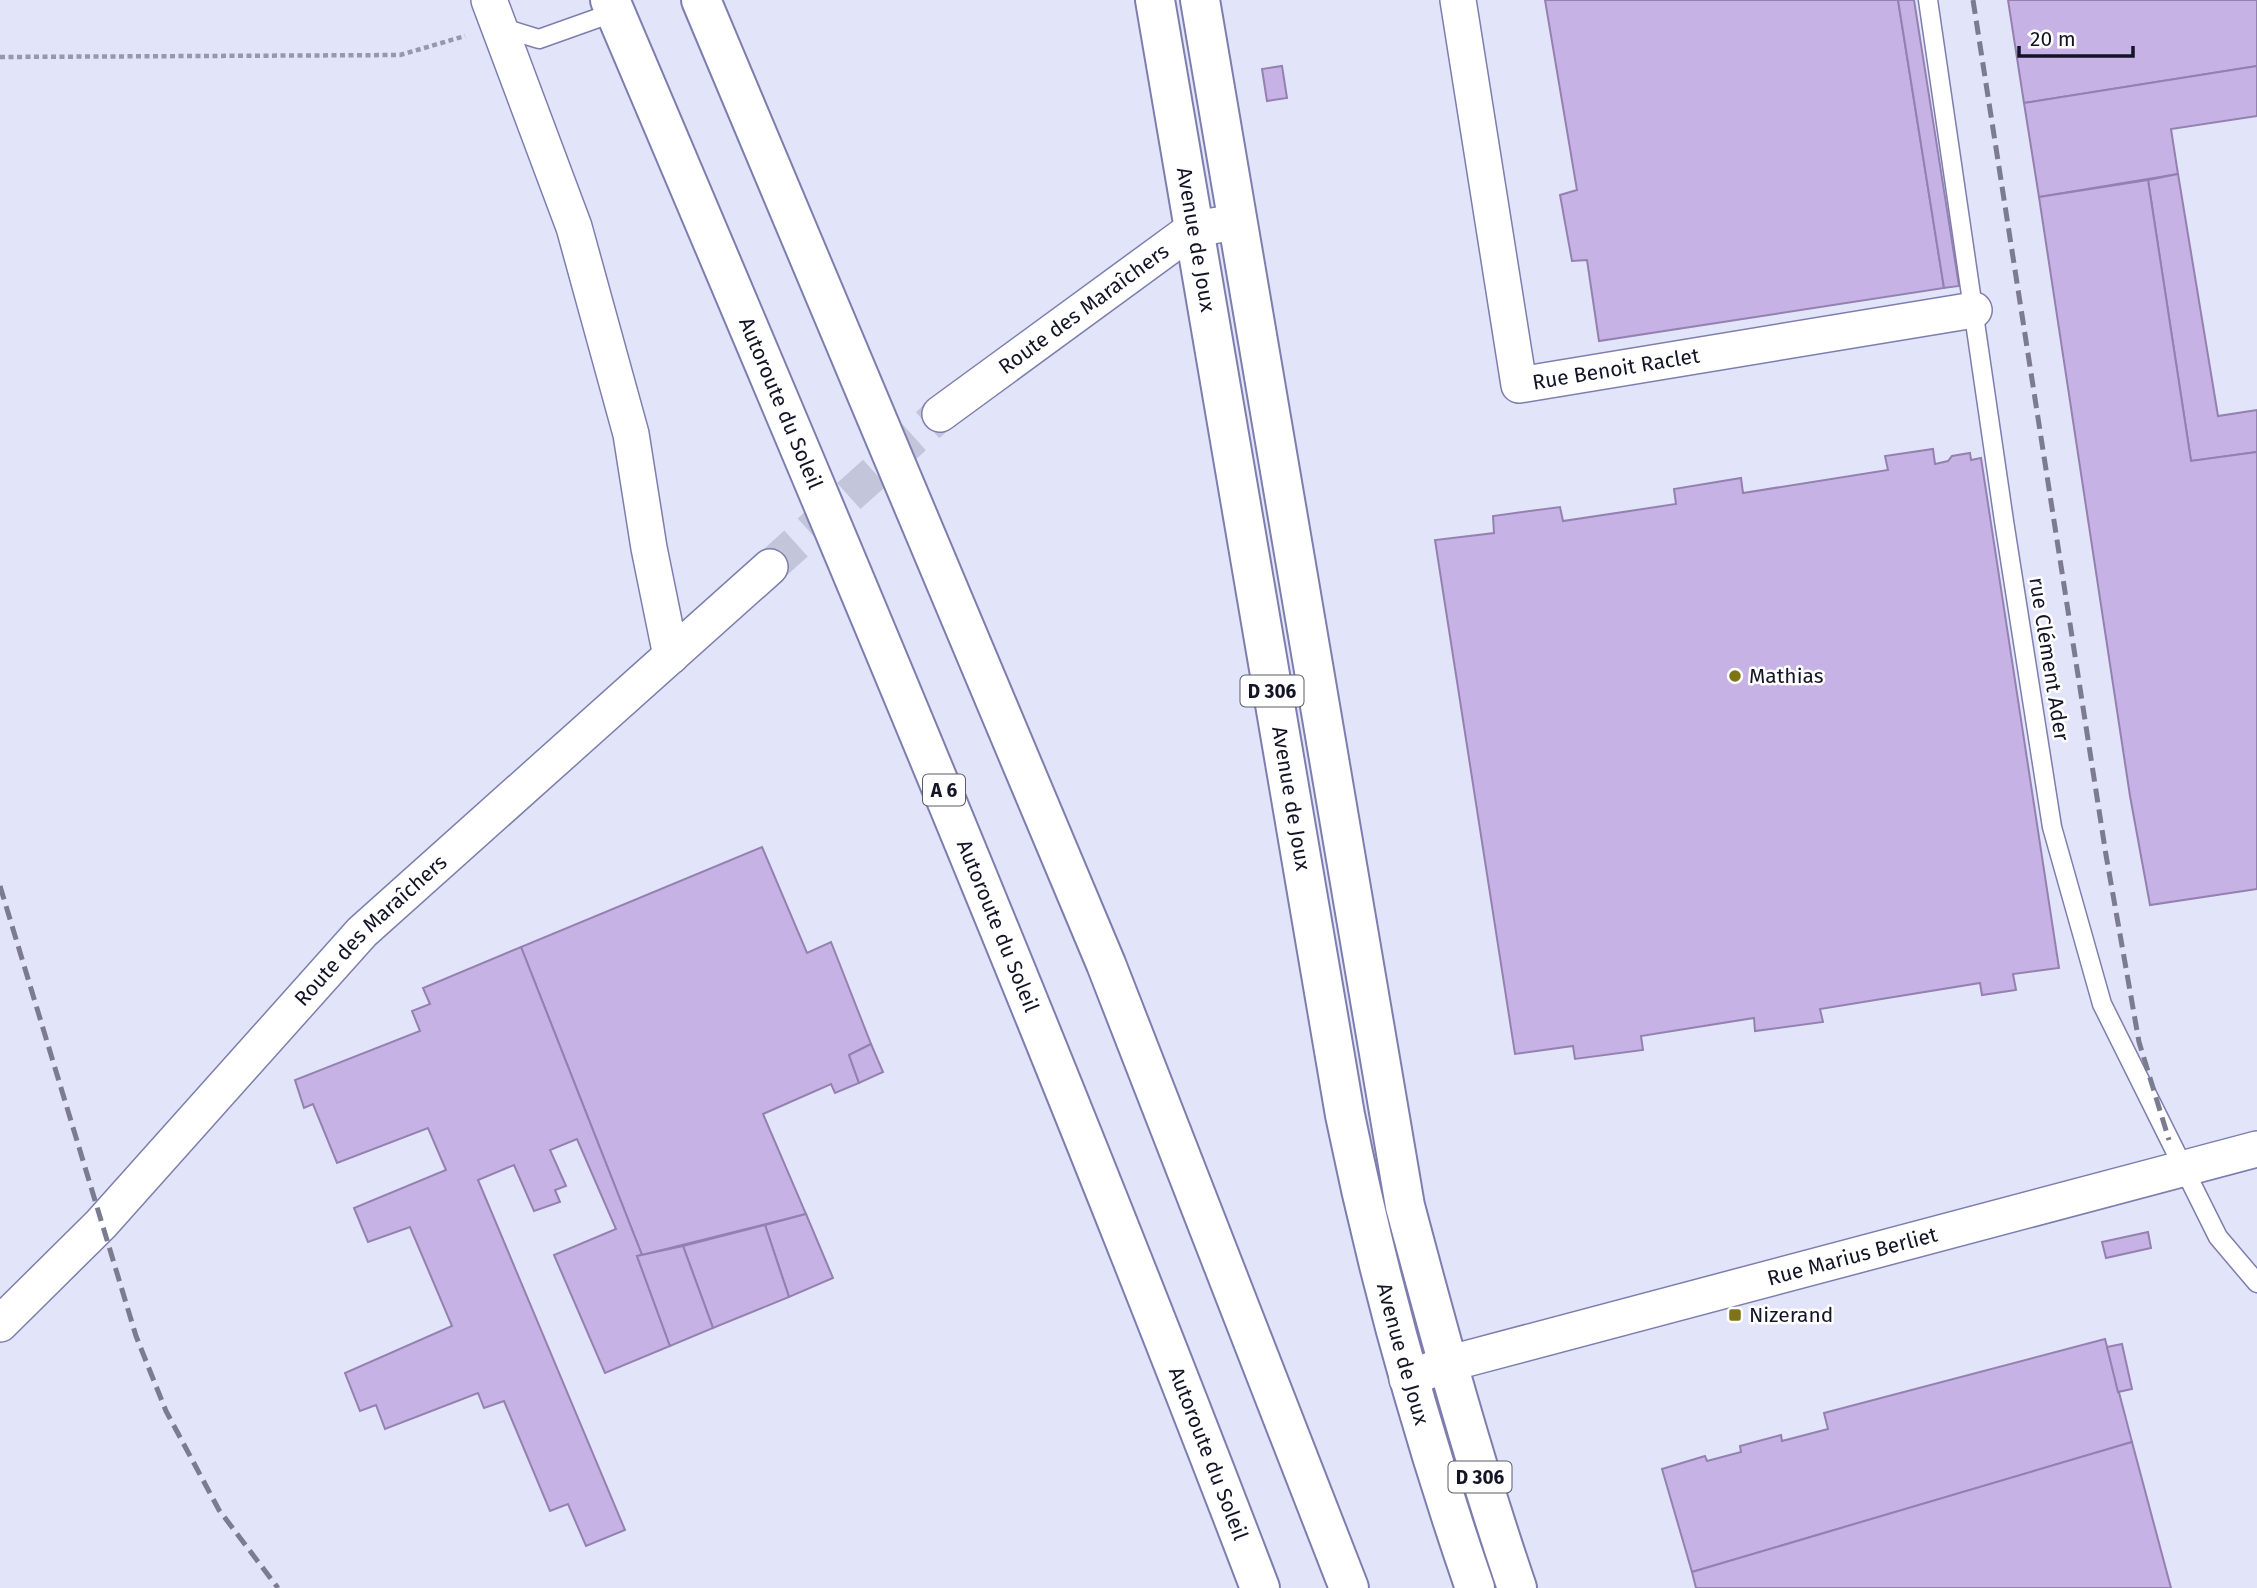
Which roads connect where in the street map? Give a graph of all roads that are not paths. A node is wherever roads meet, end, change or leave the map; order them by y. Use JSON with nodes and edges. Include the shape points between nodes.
{"nodes":[{"id":1,"x":701,"y":0,"type":"edge"},
{"id":2,"x":1155,"y":0,"type":"edge"},
{"id":3,"x":1200,"y":0,"type":"edge"},
{"id":4,"x":1458,"y":0,"type":"edge"},
{"id":5,"x":1928,"y":0,"type":"edge"},
{"id":6,"x":613,"y":6,"type":"edge"},
{"id":7,"x":494,"y":13,"type":"edge"},
{"id":8,"x":1237,"y":222,"type":"junction"},
{"id":9,"x":1193,"y":229,"type":"junction"},
{"id":10,"x":1973,"y":310,"type":"junction"},
{"id":11,"x":940,"y":414,"type":"tunnel mouth"},
{"id":12,"x":771,"y":567,"type":"tunnel mouth"},
{"id":13,"x":671,"y":656,"type":"junction"},
{"id":14,"x":1322,"y":723,"type":"junction"},
{"id":15,"x":1279,"y":729,"type":"junction"},
{"id":16,"x":2257,"y":1149,"type":"edge"},
{"id":17,"x":2184,"y":1168,"type":"junction"},
{"id":18,"x":2257,"y":1283,"type":"edge"},
{"id":19,"x":0,"y":1324,"type":"edge"},
{"id":20,"x":1447,"y":1364,"type":"junction"},
{"id":21,"x":1407,"y":1379,"type":"junction"},
{"id":22,"x":1260,"y":1588,"type":"edge"},
{"id":23,"x":1349,"y":1588,"type":"edge"},
{"id":24,"x":1475,"y":1588,"type":"edge"},
{"id":25,"x":1517,"y":1588,"type":"edge"}],
"edges":[{"from":1,"to":23,"type":"main road","via":[[1106,964]]},
{"from":2,"to":9,"type":"main road","name":"Avenue de Joux","number":"D 306"},
{"from":3,"to":8,"type":"main road","name":"Avenue de Joux","number":"D 306"},
{"from":4,"to":10,"type":"street","name":"Rue Benoit Raclet","via":[[1520,385]]},
{"from":5,"to":10,"type":"lane","name":"rue Clément Ader"},
{"from":6,"to":7,"type":"lane","via":[[539,39]]},
{"from":6,"to":22,"type":"main road","name":"Autoroute du Soleil","number":"A 6","via":[[931,757],[1142,1280]]},
{"from":7,"to":13,"type":"street","via":[[574,227],[628,421]]},
{"from":8,"to":9,"type":"street","name":"Route des Maraîchers"},
{"from":8,"to":14,"type":"main road","name":"Avenue de Joux","number":"D 306"},
{"from":9,"to":11,"type":"street","name":"Route des Maraîchers"},
{"from":9,"to":15,"type":"main road","name":"Avenue de Joux","number":"D 306"},
{"from":10,"to":17,"type":"lane","name":"rue Clément Ader","via":[[2052,827],[2102,1004]]},
{"from":12,"to":13,"type":"street","name":"Route des Maraîchers"},
{"from":13,"to":19,"type":"street","name":"Route des Maraîchers","via":[[362,932],[102,1224]]},
{"from":14,"to":15,"type":"main road"},
{"from":14,"to":20,"type":"main road","name":"Avenue de Joux","number":"D 306","via":[[1405,1206]]},
{"from":15,"to":21,"type":"main road","name":"Avenue de Joux","number":"D 306","via":[[1345,1115]]},
{"from":16,"to":17,"type":"street","name":"Rue Marius Berliet"},
{"from":17,"to":18,"type":"lane","name":"rue Clément Ader","via":[[2218,1237]]},
{"from":17,"to":20,"type":"street","name":"Rue Marius Berliet"},
{"from":20,"to":21,"type":"street","name":"Rue Marius Berliet"},
{"from":20,"to":25,"type":"main road","name":"Avenue de Joux","number":"D 306"},
{"from":21,"to":24,"type":"main road","name":"Avenue de Joux","number":"D 306"}]}
